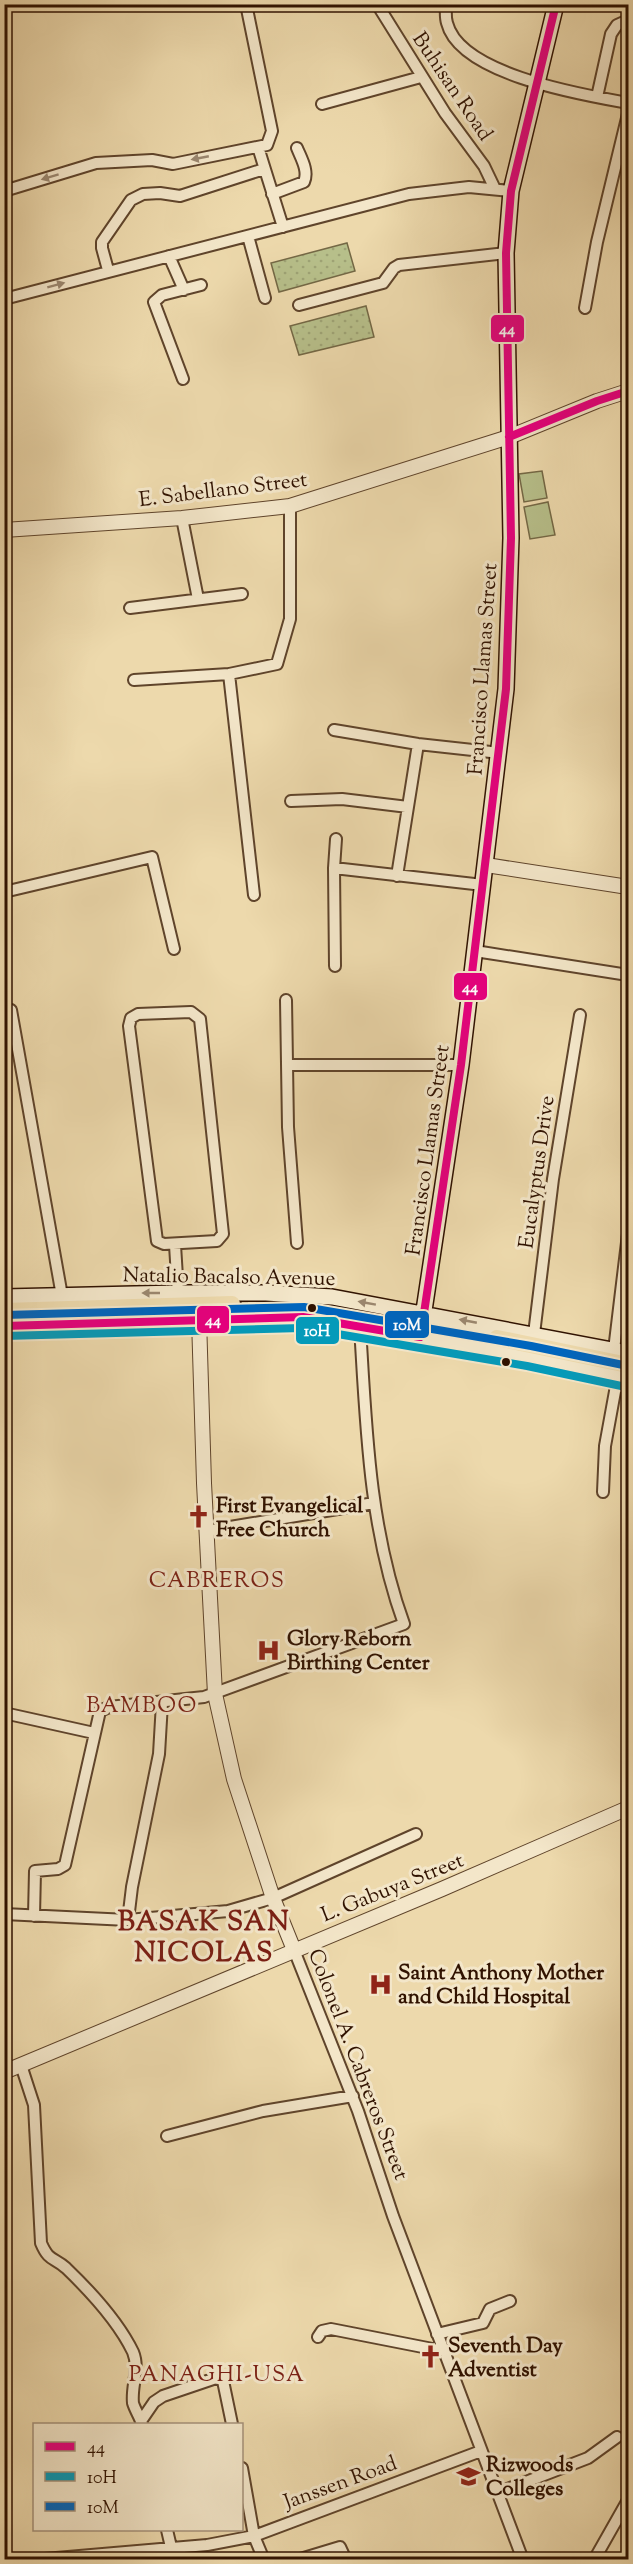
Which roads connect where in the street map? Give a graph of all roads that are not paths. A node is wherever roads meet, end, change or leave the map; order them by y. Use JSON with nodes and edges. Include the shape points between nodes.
{"nodes":[{"id":1,"x":246,"y":4,"type":"edge"},
{"id":2,"x":377,"y":4,"type":"edge"},
{"id":3,"x":446,"y":4,"type":"edge"},
{"id":4,"x":556,"y":4,"type":"edge"},
{"id":5,"x":628,"y":20,"type":"edge"},
{"id":6,"x":421,"y":77,"type":"junction"},
{"id":7,"x":537,"y":83,"type":"junction"},
{"id":8,"x":597,"y":97,"type":"junction"},
{"id":9,"x":628,"y":103,"type":"edge"},
{"id":10,"x":322,"y":104,"type":"dead end"},
{"id":11,"x":628,"y":114,"type":"edge"},
{"id":12,"x":258,"y":147,"type":"junction"},
{"id":13,"x":297,"y":148,"type":"dead end"},
{"id":14,"x":264,"y":168,"type":"junction"},
{"id":15,"x":503,"y":190,"type":"junction"},
{"id":16,"x":4,"y":191,"type":"edge"},
{"id":17,"x":272,"y":194,"type":"junction"},
{"id":18,"x":283,"y":228,"type":"junction"},
{"id":19,"x":248,"y":236,"type":"junction"},
{"id":20,"x":506,"y":253,"type":"junction"},
{"id":21,"x":169,"y":256,"type":"junction"},
{"id":22,"x":108,"y":270,"type":"junction"},
{"id":23,"x":201,"y":285,"type":"dead end"},
{"id":24,"x":184,"y":290,"type":"junction"},
{"id":25,"x":4,"y":297,"type":"edge"},
{"id":26,"x":265,"y":298,"type":"dead end"},
{"id":27,"x":298,"y":305,"type":"dead end"},
{"id":28,"x":585,"y":308,"type":"dead end"},
{"id":29,"x":183,"y":378,"type":"dead end"},
{"id":30,"x":628,"y":391,"type":"edge"},
{"id":31,"x":509,"y":437,"type":"junction"},
{"id":32,"x":290,"y":506,"type":"junction"},
{"id":33,"x":182,"y":518,"type":"junction"},
{"id":34,"x":4,"y":530,"type":"edge"},
{"id":35,"x":242,"y":594,"type":"dead end"},
{"id":36,"x":198,"y":600,"type":"junction"},
{"id":37,"x":130,"y":608,"type":"dead end"},
{"id":38,"x":229,"y":674,"type":"junction"},
{"id":39,"x":134,"y":680,"type":"dead end"},
{"id":40,"x":334,"y":730,"type":"dead end"},
{"id":41,"x":418,"y":744,"type":"junction"},
{"id":42,"x":500,"y":753,"type":"junction"},
{"id":43,"x":291,"y":801,"type":"dead end"},
{"id":44,"x":408,"y":807,"type":"junction"},
{"id":45,"x":336,"y":839,"type":"dead end"},
{"id":46,"x":486,"y":866,"type":"junction"},
{"id":47,"x":334,"y":868,"type":"junction"},
{"id":48,"x":397,"y":876,"type":"junction"},
{"id":49,"x":483,"y":885,"type":"junction"},
{"id":50,"x":628,"y":888,"type":"edge"},
{"id":51,"x":4,"y":892,"type":"edge"},
{"id":52,"x":254,"y":895,"type":"dead end"},
{"id":53,"x":174,"y":949,"type":"dead end"},
{"id":54,"x":475,"y":951,"type":"junction"},
{"id":55,"x":335,"y":966,"type":"dead end"},
{"id":56,"x":628,"y":975,"type":"edge"},
{"id":57,"x":286,"y":1000,"type":"dead end"},
{"id":58,"x":11,"y":1010,"type":"dead end"},
{"id":59,"x":580,"y":1015,"type":"dead end"},
{"id":60,"x":288,"y":1065,"type":"junction"},
{"id":61,"x":461,"y":1065,"type":"junction"},
{"id":62,"x":628,"y":1234,"type":"edge"},
{"id":63,"x":297,"y":1243,"type":"dead end"},
{"id":64,"x":175,"y":1245,"type":"junction"},
{"id":65,"x":178,"y":1293,"type":"junction"},
{"id":66,"x":62,"y":1296,"type":"junction"},
{"id":67,"x":4,"y":1297,"type":"edge"},
{"id":68,"x":232,"y":1304,"type":"tunnel mouth"},
{"id":69,"x":4,"y":1311,"type":"edge"},
{"id":70,"x":424,"y":1313,"type":"junction"},
{"id":71,"x":198,"y":1319,"type":"junction"},
{"id":72,"x":4,"y":1326,"type":"edge"},
{"id":73,"x":360,"y":1326,"type":"junction"},
{"id":74,"x":534,"y":1334,"type":"junction"},
{"id":75,"x":420,"y":1337,"type":"junction"},
{"id":76,"x":497,"y":1338,"type":"tunnel mouth"},
{"id":77,"x":621,"y":1351,"type":"edge"},
{"id":78,"x":625,"y":1372,"type":"edge"},
{"id":79,"x":603,"y":1492,"type":"dead end"},
{"id":80,"x":374,"y":1503,"type":"junction"},
{"id":81,"x":206,"y":1531,"type":"junction"},
{"id":82,"x":214,"y":1694,"type":"junction"},
{"id":83,"x":162,"y":1703,"type":"junction"},
{"id":84,"x":4,"y":1713,"type":"edge"},
{"id":85,"x":94,"y":1733,"type":"junction"},
{"id":86,"x":628,"y":1808,"type":"edge"},
{"id":87,"x":416,"y":1834,"type":"dead end"},
{"id":88,"x":273,"y":1898,"type":"junction"},
{"id":89,"x":4,"y":1914,"type":"edge"},
{"id":90,"x":34,"y":1916,"type":"junction"},
{"id":91,"x":128,"y":1920,"type":"junction"},
{"id":92,"x":294,"y":1950,"type":"junction"},
{"id":93,"x":21,"y":2065,"type":"junction"},
{"id":94,"x":4,"y":2072,"type":"edge"},
{"id":95,"x":353,"y":2096,"type":"junction"},
{"id":96,"x":167,"y":2136,"type":"dead end"},
{"id":97,"x":510,"y":2301,"type":"dead end"},
{"id":98,"x":437,"y":2334,"type":"junction"},
{"id":99,"x":318,"y":2337,"type":"dead end"},
{"id":100,"x":443,"y":2351,"type":"junction"},
{"id":101,"x":142,"y":2423,"type":"edge"},
{"id":102,"x":232,"y":2423,"type":"edge"},
{"id":103,"x":617,"y":2438,"type":"dead end"},
{"id":104,"x":481,"y":2451,"type":"junction"},
{"id":105,"x":243,"y":2474,"type":"edge"},
{"id":106,"x":497,"y":2493,"type":"junction"},
{"id":107,"x":628,"y":2500,"type":"edge"},
{"id":108,"x":167,"y":2531,"type":"edge"},
{"id":109,"x":254,"y":2536,"type":"junction"},
{"id":110,"x":171,"y":2547,"type":"junction"},
{"id":111,"x":33,"y":2559,"type":"edge"},
{"id":112,"x":264,"y":2559,"type":"edge"},
{"id":113,"x":297,"y":2559,"type":"edge"},
{"id":114,"x":346,"y":2559,"type":"edge"},
{"id":115,"x":523,"y":2559,"type":"edge"},
{"id":116,"x":594,"y":2559,"type":"edge"}],
"edges":[{"from":1,"to":12,"type":"street","via":[[272,131],[267,145]]},
{"from":2,"to":6,"type":"street","name":"Buhisan Road"},
{"from":3,"to":7,"type":"street","via":[[447,25],[468,52],[490,67]]},
{"from":4,"to":7,"type":"main road","name":"Francisco Llamas Street"},
{"from":5,"to":8,"type":"street","via":[[617,25],[611,34]]},
{"from":6,"to":10,"type":"street"},
{"from":6,"to":15,"type":"street","name":"Buhisan Road"},
{"from":7,"to":8,"type":"street"},
{"from":7,"to":15,"type":"main road","name":"Francisco Llamas Street"},
{"from":8,"to":9,"type":"street"},
{"from":11,"to":28,"type":"street"},
{"from":12,"to":14,"type":"street"},
{"from":12,"to":16,"type":"street","one_way":true,"via":[[173,164],[152,160],[96,163]]},
{"from":13,"to":17,"type":"street","via":[[306,179]]},
{"from":14,"to":17,"type":"street"},
{"from":14,"to":22,"type":"street","via":[[180,196],[143,194],[131,200],[102,242]]},
{"from":15,"to":18,"type":"street","via":[[469,187],[417,193]]},
{"from":15,"to":20,"type":"main road","name":"Francisco Llamas Street"},
{"from":17,"to":18,"type":"street"},
{"from":18,"to":19,"type":"street"},
{"from":19,"to":21,"type":"street"},
{"from":19,"to":26,"type":"street"},
{"from":20,"to":27,"type":"street","via":[[399,265],[383,283]]},
{"from":20,"to":31,"type":"main road","name":"Francisco Llamas Street"},
{"from":21,"to":22,"type":"street"},
{"from":21,"to":24,"type":"street"},
{"from":25,"to":22,"type":"street","one_way":true},
{"from":23,"to":24,"type":"street"},
{"from":24,"to":29,"type":"street","via":[[162,295],[154,302]]},
{"from":30,"to":31,"type":"street","name":"E. Sabellano Street"},
{"from":31,"to":32,"type":"street","name":"E. Sabellano Street"},
{"from":31,"to":42,"type":"main road","name":"Francisco Llamas Street","via":[[510,606]]},
{"from":32,"to":33,"type":"street","name":"E. Sabellano Street"},
{"from":32,"to":38,"type":"street","via":[[290,619],[277,664]]},
{"from":33,"to":34,"type":"street","name":"E. Sabellano Street"},
{"from":33,"to":36,"type":"street"},
{"from":35,"to":36,"type":"street"},
{"from":36,"to":37,"type":"street"},
{"from":38,"to":39,"type":"street"},
{"from":38,"to":52,"type":"street"},
{"from":40,"to":41,"type":"street"},
{"from":41,"to":42,"type":"street"},
{"from":41,"to":44,"type":"street"},
{"from":42,"to":46,"type":"main road","name":"Francisco Llamas Street"},
{"from":43,"to":44,"type":"street","via":[[342,799]]},
{"from":44,"to":48,"type":"street"},
{"from":45,"to":47,"type":"street"},
{"from":46,"to":49,"type":"main road","name":"Francisco Llamas Street"},
{"from":46,"to":50,"type":"street"},
{"from":47,"to":48,"type":"street"},
{"from":47,"to":55,"type":"street"},
{"from":48,"to":49,"type":"street"},
{"from":49,"to":54,"type":"main road","name":"Francisco Llamas Street"},
{"from":51,"to":53,"type":"street","via":[[152,857]]},
{"from":54,"to":56,"type":"street"},
{"from":54,"to":61,"type":"main road","name":"Francisco Llamas Street"},
{"from":57,"to":60,"type":"street"},
{"from":58,"to":66,"type":"street"},
{"from":59,"to":74,"type":"street","name":"Eucalyptus Drive","via":[[553,1179]]},
{"from":60,"to":61,"type":"street"},
{"from":60,"to":63,"type":"street","via":[[288,1127]]},
{"from":61,"to":70,"type":"main road","name":"Francisco Llamas Street"},
{"from":62,"to":77,"type":"street"},
{"from":64,"to":64,"type":"street","via":[[217,1241],[223,1233],[200,1019],[191,1012],[138,1014],[131,1018],[129,1026],[157,1241]]},
{"from":64,"to":65,"type":"street"},
{"from":65,"to":66,"type":"main road","name":"Natalio Bacalso Avenue","one_way":true},
{"from":70,"to":65,"type":"main road","name":"Natalio Bacalso Avenue","one_way":true,"via":[[332,1297]]},
{"from":66,"to":67,"type":"main road","name":"Natalio Bacalso Avenue"},
{"from":68,"to":69,"type":"main road"},
{"from":74,"to":70,"type":"main road","name":"Natalio Bacalso Avenue","one_way":true},
{"from":70,"to":75,"type":"main road","name":"Francisco Llamas Street"},
{"from":71,"to":72,"type":"main road","name":"Natalio Bacalso Avenue"},
{"from":71,"to":73,"type":"main road","name":"Natalio Bacalso Avenue","via":[[303,1317]]},
{"from":71,"to":81,"type":"street","name":"Colonel A. Cabreros Street"},
{"from":73,"to":75,"type":"main road","name":"Natalio Bacalso Avenue"},
{"from":73,"to":80,"type":"street"},
{"from":74,"to":77,"type":"main road","name":"Natalio Bacalso Avenue"},
{"from":75,"to":78,"type":"main road","name":"Natalio Bacalso Avenue"},
{"from":76,"to":78,"type":"main road"},
{"from":78,"to":79,"type":"street","via":[[605,1446]]},
{"from":80,"to":81,"type":"street"},
{"from":80,"to":82,"type":"street","via":[[392,1590],[404,1624]]},
{"from":81,"to":82,"type":"street","name":"Colonel A. Cabreros Street"},
{"from":82,"to":83,"type":"street"},
{"from":82,"to":88,"type":"street","name":"Colonel A. Cabreros Street","via":[[234,1779]]},
{"from":83,"to":85,"type":"street","via":[[109,1707],[100,1711]]},
{"from":83,"to":91,"type":"street","via":[[159,1754]]},
{"from":84,"to":85,"type":"street"},
{"from":85,"to":90,"type":"street","via":[[65,1865],[35,1871]]},
{"from":86,"to":92,"type":"street","name":"L. Gabuya Street"},
{"from":87,"to":88,"type":"street"},
{"from":88,"to":91,"type":"street","via":[[228,1911]]},
{"from":88,"to":92,"type":"street","name":"Colonel A. Cabreros Street"},
{"from":89,"to":90,"type":"street"},
{"from":90,"to":91,"type":"street"},
{"from":92,"to":93,"type":"street","name":"L. Gabuya Street"},
{"from":92,"to":95,"type":"street","name":"Colonel A. Cabreros Street"},
{"from":93,"to":94,"type":"street","name":"L. Gabuya Street"},
{"from":93,"to":101,"type":"street","via":[[34,2105],[41,2243],[46,2256],[64,2266],[92,2295],[126,2340],[136,2365],[134,2405]]},
{"from":95,"to":96,"type":"street","via":[[263,2111]]},
{"from":95,"to":98,"type":"street","name":"Colonel A. Cabreros Street"},
{"from":97,"to":98,"type":"street","via":[[490,2309],[483,2322]]},
{"from":98,"to":100,"type":"street","name":"Colonel A. Cabreros Street"},
{"from":99,"to":100,"type":"street","via":[[322,2331],[331,2329]]},
{"from":100,"to":104,"type":"street","name":"Colonel A. Cabreros Street"},
{"from":101,"to":102,"type":"street","via":[[154,2402],[163,2396],[222,2376]]},
{"from":103,"to":106,"type":"street","via":[[588,2458]]},
{"from":104,"to":106,"type":"street","name":"Colonel A. Cabreros Street"},
{"from":104,"to":109,"type":"street","name":"Janssen Road"},
{"from":105,"to":109,"type":"street"},
{"from":106,"to":115,"type":"street","name":"Colonel A. Cabreros Street"},
{"from":107,"to":116,"type":"street"},
{"from":108,"to":110,"type":"street"},
{"from":109,"to":110,"type":"street","name":"Janssen Road"},
{"from":109,"to":112,"type":"street"},
{"from":110,"to":111,"type":"street","name":"Janssen Road"},
{"from":113,"to":114,"type":"street","via":[[340,2547]]}]}
